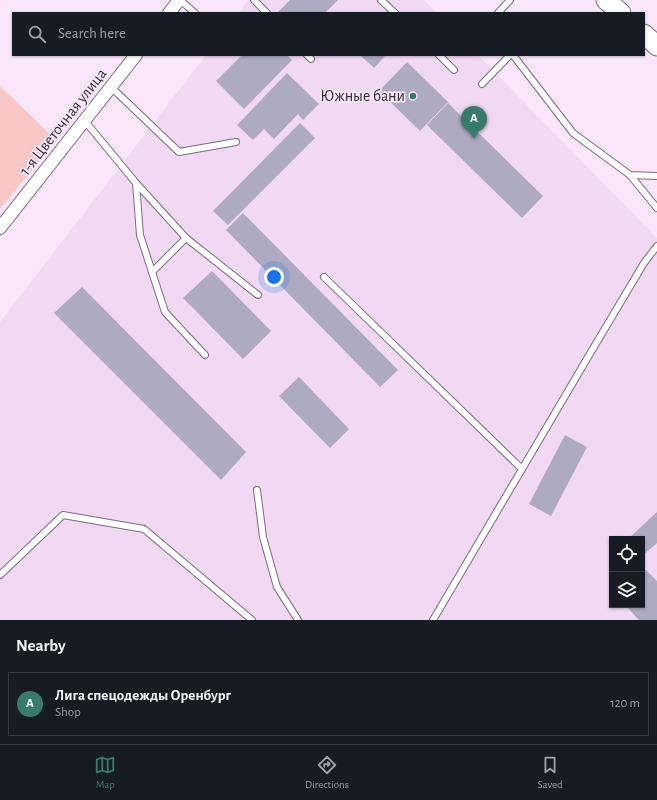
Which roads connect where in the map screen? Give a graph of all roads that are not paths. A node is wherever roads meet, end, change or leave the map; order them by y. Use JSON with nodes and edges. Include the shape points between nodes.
{"nodes":[{"id":1,"x":179,"y":0,"type":"edge"},
{"id":2,"x":254,"y":0,"type":"edge"},
{"id":3,"x":381,"y":0,"type":"edge"},
{"id":4,"x":510,"y":0,"type":"edge"},
{"id":5,"x":606,"y":0,"type":"edge"},
{"id":6,"x":170,"y":12,"type":"edge"},
{"id":7,"x":194,"y":12,"type":"edge"},
{"id":8,"x":266,"y":12,"type":"edge"},
{"id":9,"x":394,"y":12,"type":"edge"},
{"id":10,"x":499,"y":12,"type":"edge"},
{"id":11,"x":619,"y":12,"type":"edge"},
{"id":12,"x":645,"y":35,"type":"edge"},
{"id":13,"x":657,"y":46,"type":"edge"},
{"id":14,"x":135,"y":56,"type":"edge"},
{"id":15,"x":440,"y":56,"type":"edge"},
{"id":16,"x":510,"y":56,"type":"edge"},
{"id":17,"x":512,"y":56,"type":"edge"},
{"id":18,"x":454,"y":70,"type":"dead end"},
{"id":19,"x":482,"y":84,"type":"dead end"},
{"id":20,"x":111,"y":87,"type":"junction"},
{"id":21,"x":84,"y":120,"type":"junction"},
{"id":22,"x":236,"y":142,"type":"dead end"},
{"id":23,"x":630,"y":175,"type":"junction"},
{"id":24,"x":657,"y":176,"type":"edge"},
{"id":25,"x":136,"y":183,"type":"junction"},
{"id":26,"x":657,"y":208,"type":"edge"},
{"id":27,"x":0,"y":228,"type":"edge"},
{"id":28,"x":186,"y":238,"type":"junction"},
{"id":29,"x":657,"y":246,"type":"edge"},
{"id":30,"x":152,"y":272,"type":"junction"},
{"id":31,"x":324,"y":277,"type":"dead end"},
{"id":32,"x":258,"y":295,"type":"dead end"},
{"id":33,"x":205,"y":355,"type":"dead end"},
{"id":34,"x":522,"y":469,"type":"junction"},
{"id":35,"x":257,"y":490,"type":"dead end"},
{"id":36,"x":0,"y":575,"type":"edge"},
{"id":37,"x":252,"y":620,"type":"edge"},
{"id":38,"x":298,"y":620,"type":"edge"},
{"id":39,"x":433,"y":620,"type":"edge"}],
"edges":[{"from":1,"to":6,"type":"street"},
{"from":1,"to":7,"type":"lane"},
{"from":2,"to":8,"type":"lane"},
{"from":3,"to":9,"type":"lane"},
{"from":4,"to":10,"type":"lane"},
{"from":5,"to":11,"type":"main road"},
{"from":12,"to":13,"type":"main road"},
{"from":14,"to":20,"type":"street","name":"1-я Цветочная улица"},
{"from":15,"to":18,"type":"lane"},
{"from":16,"to":19,"type":"lane"},
{"from":17,"to":23,"type":"lane","via":[[572,133]]},
{"from":20,"to":21,"type":"street","name":"1-я Цветочная улица"},
{"from":20,"to":22,"type":"lane","via":[[179,152]]},
{"from":21,"to":25,"type":"lane"},
{"from":21,"to":27,"type":"street","name":"1-я Цветочная улица"},
{"from":23,"to":24,"type":"lane"},
{"from":23,"to":26,"type":"lane"},
{"from":25,"to":28,"type":"lane"},
{"from":25,"to":30,"type":"lane","via":[[140,235]]},
{"from":28,"to":30,"type":"lane"},
{"from":28,"to":32,"type":"lane"},
{"from":29,"to":34,"type":"lane","via":[[644,263]]},
{"from":30,"to":33,"type":"lane","via":[[165,312]]},
{"from":31,"to":34,"type":"lane"},
{"from":34,"to":39,"type":"lane"},
{"from":35,"to":38,"type":"lane","via":[[263,537],[277,587]]},
{"from":36,"to":37,"type":"lane","via":[[63,515],[144,529]]}]}
